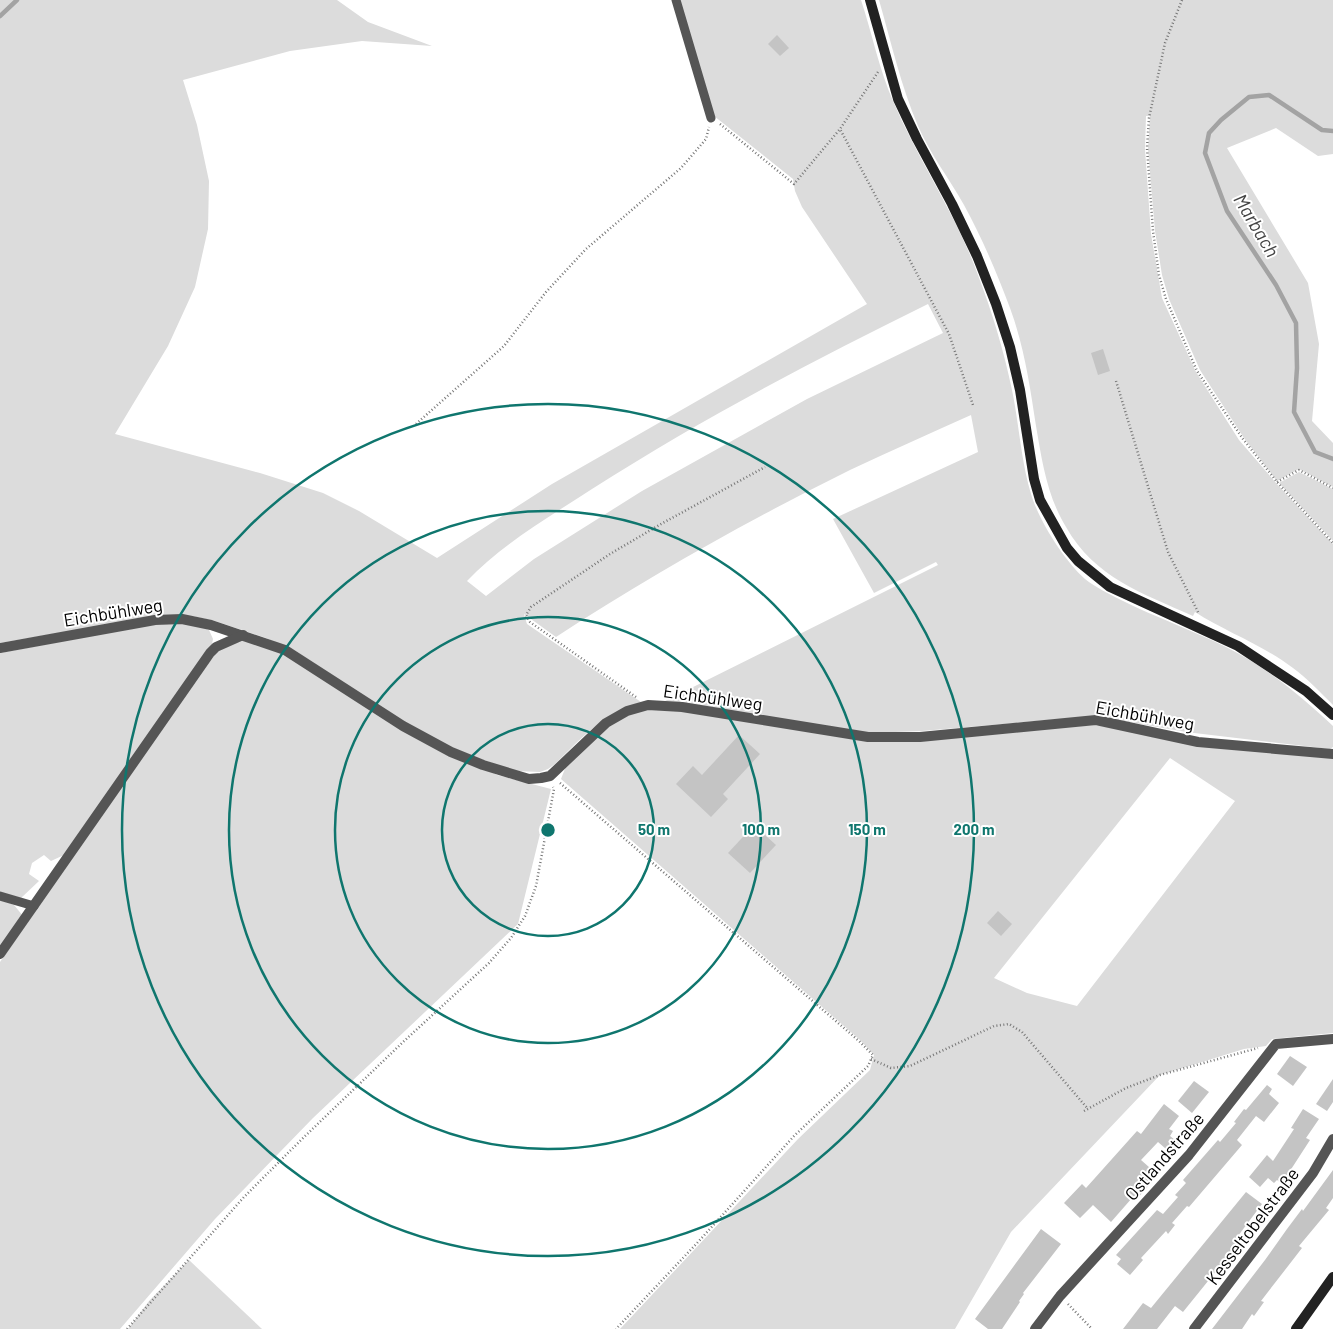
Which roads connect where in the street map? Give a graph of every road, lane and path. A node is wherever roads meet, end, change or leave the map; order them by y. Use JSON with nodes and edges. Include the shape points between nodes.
{"nodes":[{"id":1,"x":676,"y":0,"type":"edge"},
{"id":2,"x":870,"y":0,"type":"edge"},
{"id":3,"x":1182,"y":0,"type":"edge"},
{"id":4,"x":887,"y":59,"type":"junction"},
{"id":5,"x":712,"y":118,"type":"junction"},
{"id":6,"x":840,"y":129,"type":"junction"},
{"id":7,"x":1116,"y":380,"type":"dead end"},
{"id":8,"x":973,"y":405,"type":"dead end"},
{"id":9,"x":416,"y":424,"type":"dead end"},
{"id":10,"x":766,"y":467,"type":"dead end"},
{"id":11,"x":1276,"y":482,"type":"junction"},
{"id":12,"x":1333,"y":488,"type":"edge"},
{"id":13,"x":1333,"y":543,"type":"edge"},
{"id":14,"x":1207,"y":632,"type":"junction"},
{"id":15,"x":243,"y":635,"type":"junction"},
{"id":16,"x":0,"y":648,"type":"edge"},
{"id":17,"x":648,"y":705,"type":"junction"},
{"id":18,"x":1333,"y":715,"type":"edge"},
{"id":19,"x":1333,"y":754,"type":"edge"},
{"id":20,"x":550,"y":776,"type":"junction"},
{"id":21,"x":0,"y":896,"type":"edge"},
{"id":22,"x":34,"y":906,"type":"junction"},
{"id":23,"x":0,"y":954,"type":"edge"},
{"id":24,"x":1333,"y":1039,"type":"edge"},
{"id":25,"x":1276,"y":1044,"type":"junction"},
{"id":26,"x":871,"y":1059,"type":"junction"},
{"id":27,"x":1088,"y":1109,"type":"junction"},
{"id":28,"x":1084,"y":1111,"type":"dead end"},
{"id":29,"x":1333,"y":1139,"type":"edge"},
{"id":30,"x":1333,"y":1277,"type":"edge"},
{"id":31,"x":1060,"y":1296,"type":"junction"},
{"id":32,"x":127,"y":1329,"type":"edge"},
{"id":33,"x":616,"y":1329,"type":"edge"},
{"id":34,"x":1035,"y":1329,"type":"edge"},
{"id":35,"x":1092,"y":1329,"type":"edge"},
{"id":36,"x":1194,"y":1329,"type":"edge"},
{"id":37,"x":1296,"y":1329,"type":"edge"}],
"edges":[{"from":1,"to":5,"type":"lane"},
{"from":2,"to":4,"type":"street"},
{"from":3,"to":11,"type":"path","via":[[1165,43],[1149,118],[1147,148],[1159,275],[1166,299],[1198,371]]},
{"from":4,"to":6,"type":"path"},
{"from":4,"to":14,"type":"street","via":[[898,99],[987,279],[1010,347],[1034,479],[1040,500],[1052,522],[1078,561],[1110,587]]},
{"from":5,"to":6,"type":"path","via":[[794,184]]},
{"from":5,"to":9,"type":"path","via":[[706,139],[681,168],[586,249],[546,292],[504,346]]},
{"from":6,"to":8,"type":"path","via":[[949,334]]},
{"from":7,"to":14,"type":"path","via":[[1168,552]]},
{"from":10,"to":17,"type":"path","via":[[610,554],[531,607],[526,614],[530,622]]},
{"from":11,"to":12,"type":"path","via":[[1300,470]]},
{"from":11,"to":13,"type":"path"},
{"from":14,"to":18,"type":"street","via":[[1238,646],[1306,691]]},
{"from":15,"to":16,"type":"street","name":"Eichbühlweg","via":[[182,619],[155,620]]},
{"from":15,"to":20,"type":"street","name":"Eichbühlweg","via":[[285,650],[403,726],[451,752],[529,779]]},
{"from":15,"to":22,"type":"street","via":[[210,653]]},
{"from":17,"to":19,"type":"street","name":"Eichbühlweg","via":[[682,707],[868,737],[920,737],[1096,720],[1198,742]]},
{"from":17,"to":20,"type":"street","name":"Eichbühlweg","via":[[627,711],[606,723]]},
{"from":20,"to":26,"type":"path","via":[[859,1041],[873,1055]]},
{"from":20,"to":32,"type":"path","via":[[554,789],[536,886],[525,916],[511,938],[489,963],[244,1197]]},
{"from":21,"to":22,"type":"lane"},
{"from":22,"to":23,"type":"street"},
{"from":24,"to":25,"type":"street"},
{"from":25,"to":27,"type":"path","via":[[1160,1075],[1126,1088]]},
{"from":25,"to":31,"type":"street","name":"Ostlandstraße","via":[[1189,1155]]},
{"from":26,"to":27,"type":"path","via":[[891,1068],[910,1066],[994,1026],[1009,1024],[1022,1032]]},
{"from":26,"to":33,"type":"path","via":[[868,1066],[794,1136]]},
{"from":27,"to":28,"type":"path"},
{"from":29,"to":36,"type":"street","name":"Kesseltobelstraße","via":[[1313,1173]]},
{"from":30,"to":37,"type":"street"},
{"from":31,"to":34,"type":"street","name":"Ostlandstraße"},
{"from":31,"to":35,"type":"path"}]}
